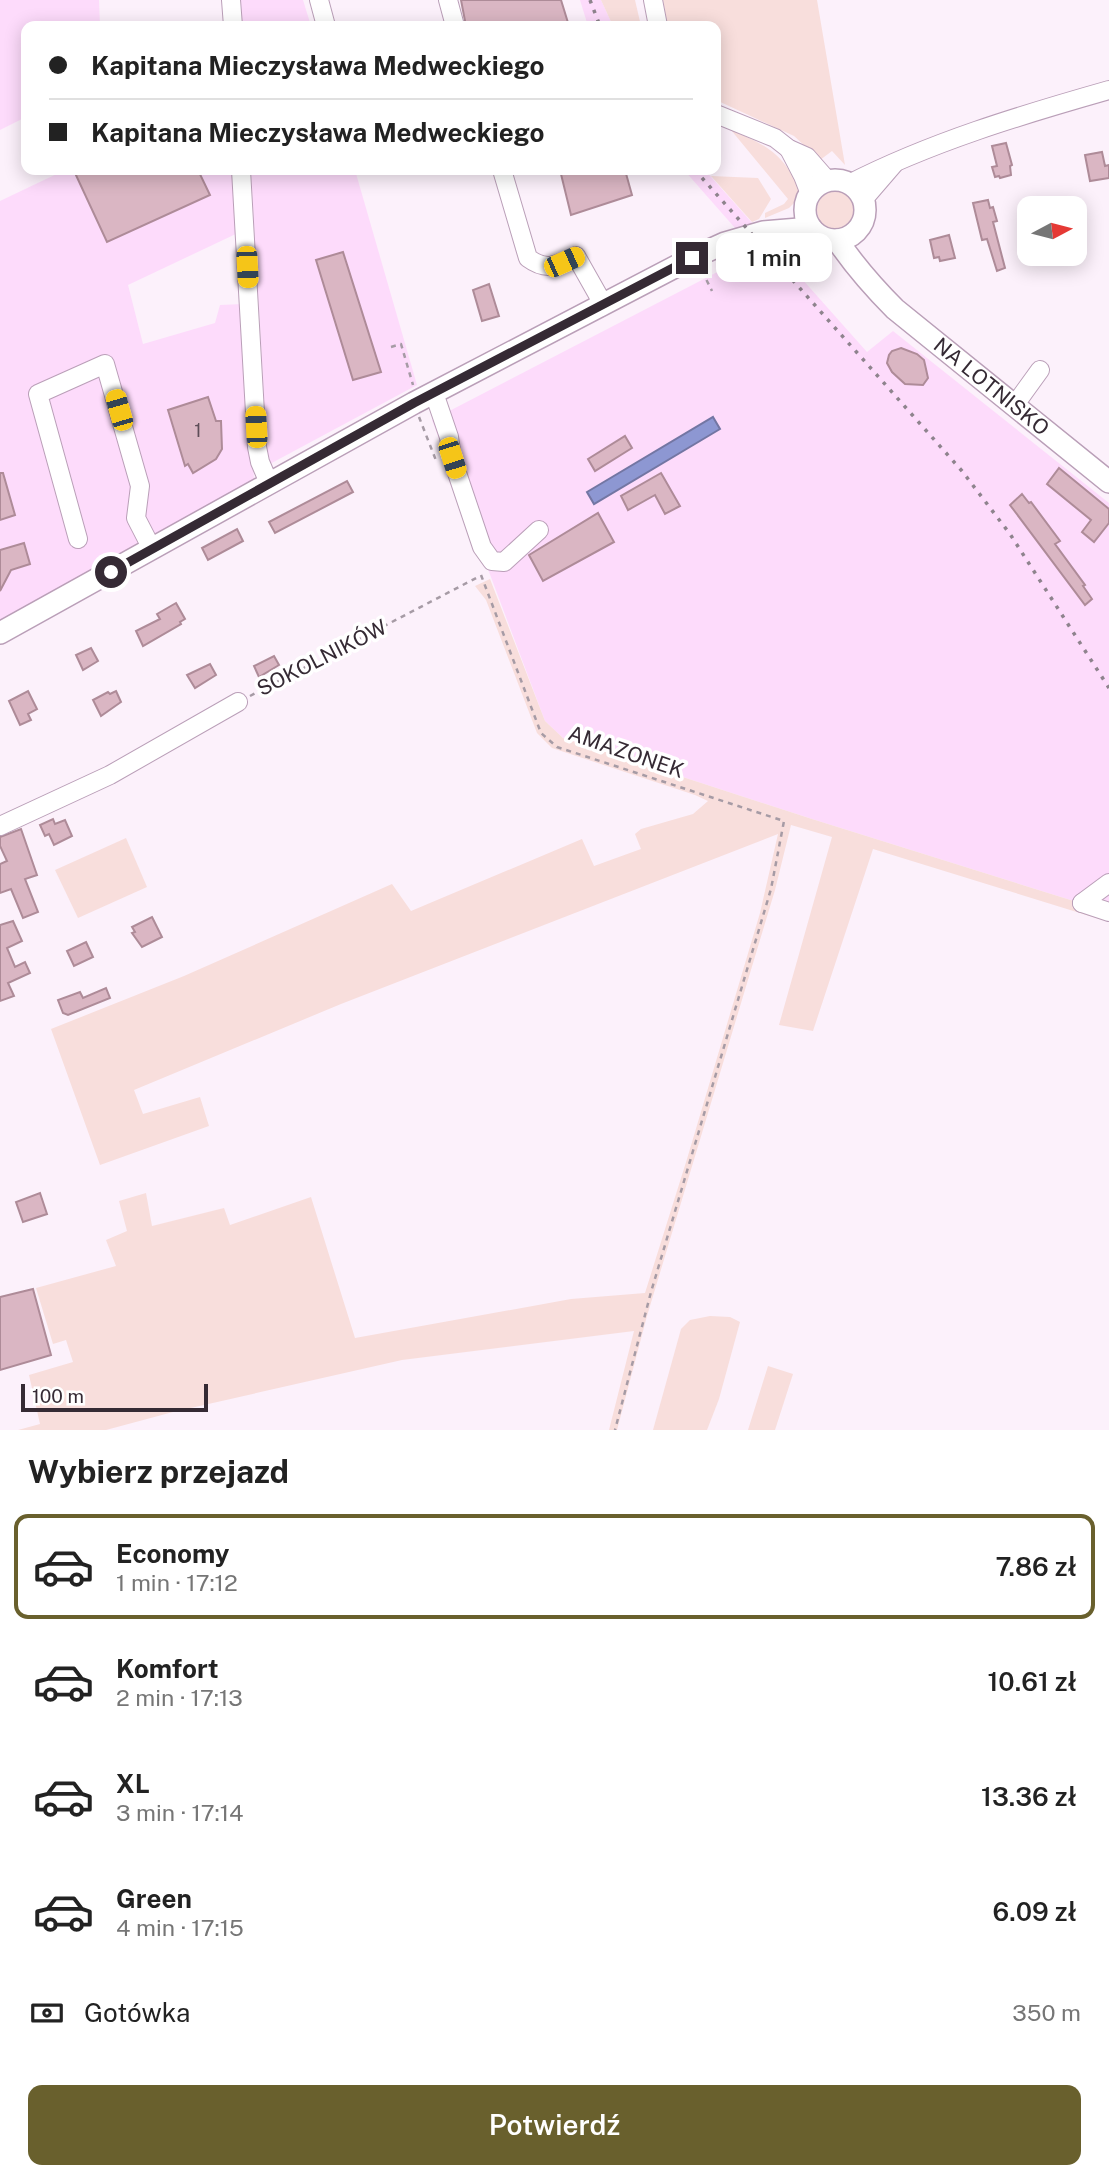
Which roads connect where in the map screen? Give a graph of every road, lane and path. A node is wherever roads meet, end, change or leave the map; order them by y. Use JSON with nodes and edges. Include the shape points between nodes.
{"nodes":[{"id":1,"x":231,"y":0,"type":"edge"},
{"id":2,"x":319,"y":0,"type":"edge"},
{"id":3,"x":448,"y":0,"type":"edge"},
{"id":4,"x":653,"y":0,"type":"edge"},
{"id":5,"x":233,"y":21,"type":"edge"},
{"id":6,"x":325,"y":21,"type":"edge"},
{"id":7,"x":454,"y":21,"type":"edge"},
{"id":8,"x":658,"y":21,"type":"edge"},
{"id":9,"x":1109,"y":90,"type":"edge"},
{"id":10,"x":721,"y":116,"type":"edge"},
{"id":11,"x":789,"y":149,"type":"junction"},
{"id":12,"x":241,"y":175,"type":"edge"},
{"id":13,"x":503,"y":175,"type":"edge"},
{"id":14,"x":847,"y":188,"type":"junction"},
{"id":15,"x":809,"y":210,"type":"junction"},
{"id":16,"x":846,"y":236,"type":"junction"},
{"id":17,"x":601,"y":307,"type":"junction"},
{"id":18,"x":391,"y":347,"type":"dead end"},
{"id":19,"x":1040,"y":370,"type":"dead end"},
{"id":20,"x":421,"y":396,"type":"junction"},
{"id":21,"x":1014,"y":406,"type":"junction"},
{"id":22,"x":437,"y":463,"type":"dead end"},
{"id":23,"x":1109,"y":482,"type":"edge"},
{"id":24,"x":270,"y":483,"type":"junction"},
{"id":25,"x":539,"y":530,"type":"dead end"},
{"id":26,"x":78,"y":538,"type":"dead end"},
{"id":27,"x":152,"y":549,"type":"junction"},
{"id":28,"x":481,"y":575,"type":"joint"},
{"id":29,"x":0,"y":633,"type":"edge"},
{"id":30,"x":238,"y":702,"type":"joint"},
{"id":31,"x":0,"y":826,"type":"edge"},
{"id":32,"x":1109,"y":883,"type":"edge"},
{"id":33,"x":1109,"y":912,"type":"edge"},
{"id":34,"x":615,"y":1430,"type":"edge"}],
"edges":[{"from":1,"to":5,"type":"street"},
{"from":2,"to":6,"type":"street"},
{"from":3,"to":7,"type":"street"},
{"from":4,"to":8,"type":"street"},
{"from":9,"to":14,"type":"street","via":[[907,156]]},
{"from":10,"to":11,"type":"street","via":[[775,138]]},
{"from":11,"to":14,"type":"street"},
{"from":11,"to":15,"type":"street","via":[[803,176]]},
{"from":12,"to":24,"type":"street","via":[[257,447]]},
{"from":13,"to":17,"type":"street","via":[[528,258],[548,267],[576,256]]},
{"from":14,"to":15,"type":"main road","via":[[819,185]]},
{"from":14,"to":16,"type":"main road","via":[[864,217]]},
{"from":15,"to":16,"type":"main road","via":[[827,239]]},
{"from":15,"to":17,"type":"main road","via":[[692,258]]},
{"from":16,"to":21,"type":"main road","name":"NA LOTNISKO","via":[[875,287],[895,309]]},
{"from":17,"to":20,"type":"main road"},
{"from":18,"to":20,"type":"path","via":[[401,344]]},
{"from":19,"to":21,"type":"street"},
{"from":20,"to":22,"type":"path"},
{"from":20,"to":24,"type":"main road"},
{"from":20,"to":25,"type":"street","via":[[449,437],[482,547],[492,561],[504,562]]},
{"from":21,"to":23,"type":"main road","name":"NA LOTNISKO"},
{"from":24,"to":27,"type":"main road"},
{"from":26,"to":27,"type":"street","via":[[38,394],[105,364],[140,486],[136,518]]},
{"from":27,"to":29,"type":"main road"},
{"from":28,"to":30,"type":"path","name":"SOKOLNIKÓW"},
{"from":28,"to":34,"type":"path","name":"AMAZONEK","via":[[541,733],[557,747],[785,821],[771,889],[651,1292]]},
{"from":30,"to":31,"type":"street","name":"SOKOLNIKÓW","via":[[110,775]]},
{"from":32,"to":33,"type":"street","via":[[1082,903]]}]}
